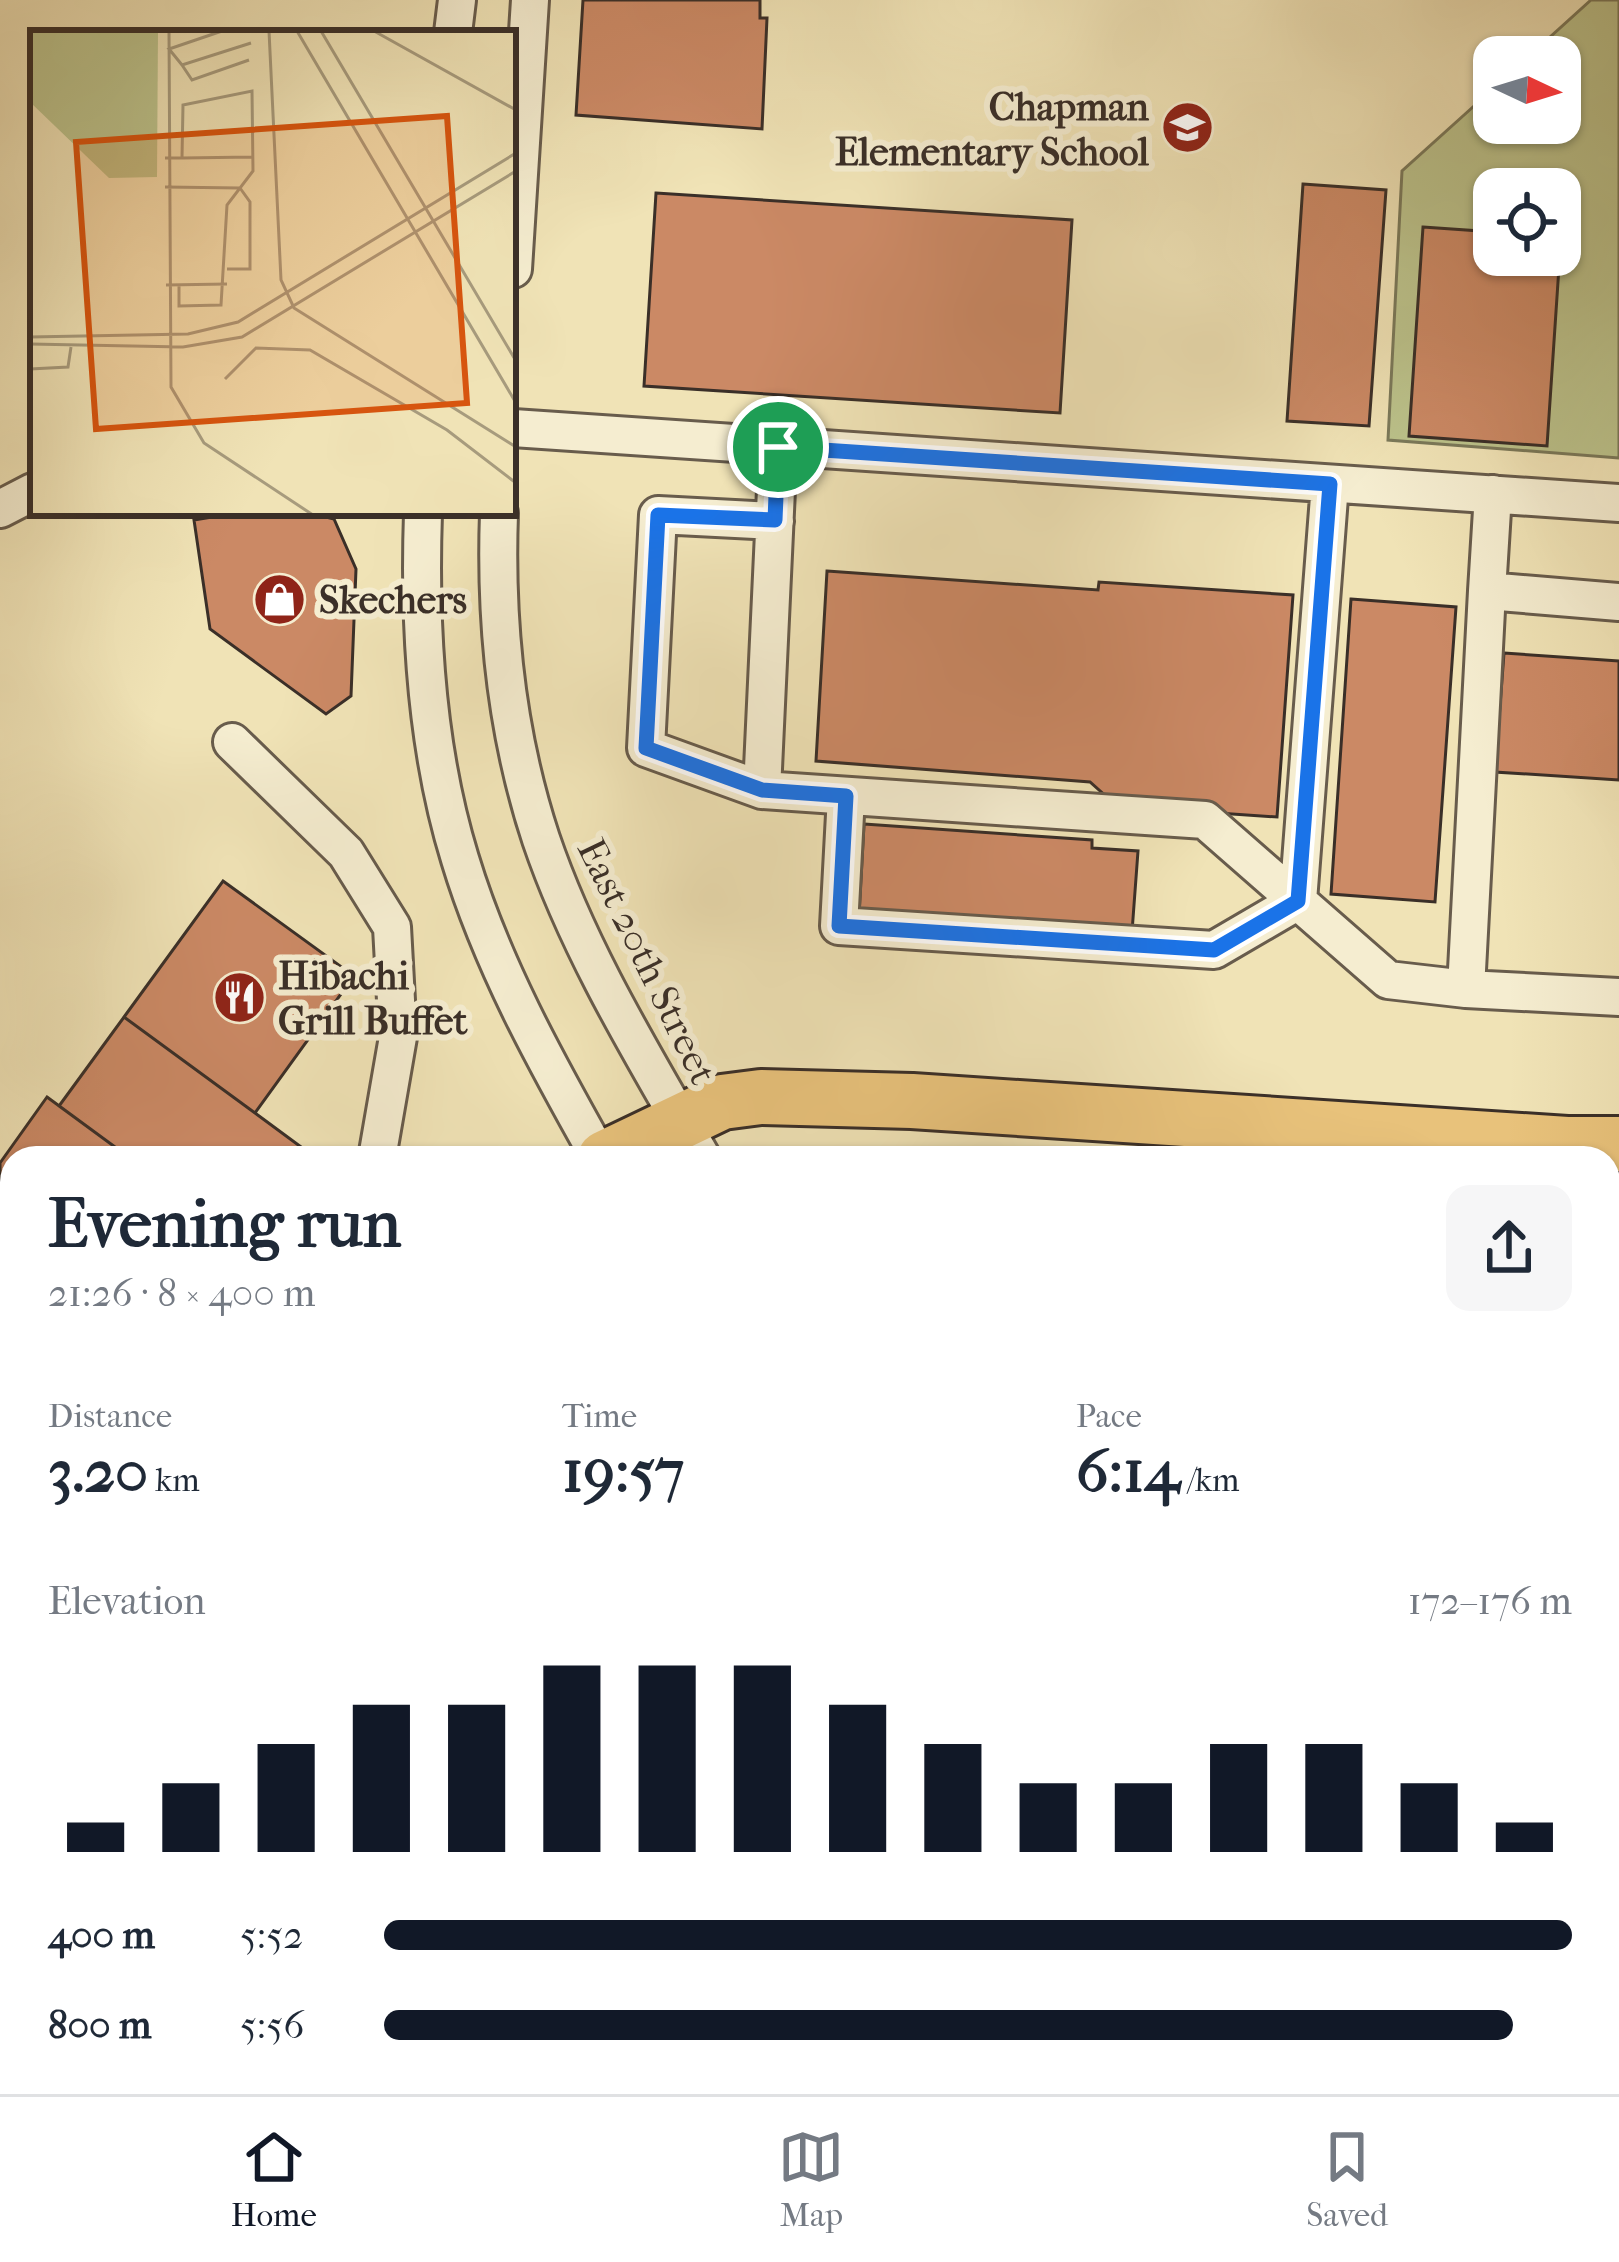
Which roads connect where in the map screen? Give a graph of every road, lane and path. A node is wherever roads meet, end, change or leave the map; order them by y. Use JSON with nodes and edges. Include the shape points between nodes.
{"nodes":[{"id":1,"x":457,"y":0,"type":"edge"},
{"id":2,"x":530,"y":0,"type":"edge"},
{"id":3,"x":453,"y":30,"type":"edge"},
{"id":4,"x":516,"y":221,"type":"edge"},
{"id":5,"x":516,"y":428,"type":"edge"},
{"id":6,"x":778,"y":447,"type":"junction"},
{"id":7,"x":1330,"y":484,"type":"junction"},
{"id":8,"x":30,"y":494,"type":"edge"},
{"id":9,"x":1493,"y":494,"type":"junction"},
{"id":10,"x":1619,"y":503,"type":"edge"},
{"id":11,"x":0,"y":509,"type":"edge"},
{"id":12,"x":423,"y":516,"type":"edge"},
{"id":13,"x":499,"y":516,"type":"edge"},
{"id":14,"x":775,"y":520,"type":"junction"},
{"id":15,"x":1487,"y":591,"type":"junction"},
{"id":16,"x":1619,"y":602,"type":"edge"},
{"id":17,"x":232,"y":742,"type":"dead end"},
{"id":18,"x":762,"y":790,"type":"junction"},
{"id":19,"x":846,"y":796,"type":"junction"},
{"id":20,"x":1298,"y":901,"type":"junction"},
{"id":21,"x":1466,"y":989,"type":"junction"},
{"id":22,"x":1619,"y":997,"type":"edge"},
{"id":23,"x":691,"y":1140,"type":"edge"},
{"id":24,"x":1619,"y":1144,"type":"edge"},
{"id":25,"x":379,"y":1146,"type":"edge"},
{"id":26,"x":595,"y":1146,"type":"edge"},
{"id":27,"x":661,"y":1146,"type":"edge"}],
"edges":[{"from":1,"to":3,"type":"street"},
{"from":2,"to":4,"type":"street"},
{"from":5,"to":6,"type":"street"},
{"from":6,"to":7,"type":"street"},
{"from":6,"to":14,"type":"street"},
{"from":7,"to":9,"type":"street"},
{"from":7,"to":20,"type":"street"},
{"from":8,"to":11,"type":"street"},
{"from":9,"to":10,"type":"street"},
{"from":9,"to":15,"type":"street"},
{"from":12,"to":26,"type":"street","via":[[430,709],[459,858],[518,1006]]},
{"from":13,"to":23,"type":"street","name":"East 20th Street","via":[[505,679],[542,838],[590,954]]},
{"from":14,"to":18,"type":"street"},
{"from":14,"to":18,"type":"street","via":[[658,515],[646,748]]},
{"from":15,"to":16,"type":"street"},
{"from":15,"to":21,"type":"street"},
{"from":17,"to":25,"type":"street","via":[[346,853],[392,927],[398,1037]]},
{"from":18,"to":19,"type":"street"},
{"from":19,"to":20,"type":"street","via":[[1205,820]]},
{"from":19,"to":20,"type":"street","via":[[839,926],[1214,950]]},
{"from":20,"to":21,"type":"street","via":[[1388,980]]},
{"from":21,"to":22,"type":"street"},
{"from":23,"to":24,"type":"highway","via":[[731,1099],[818,1097]]},
{"from":23,"to":27,"type":"highway"}]}
